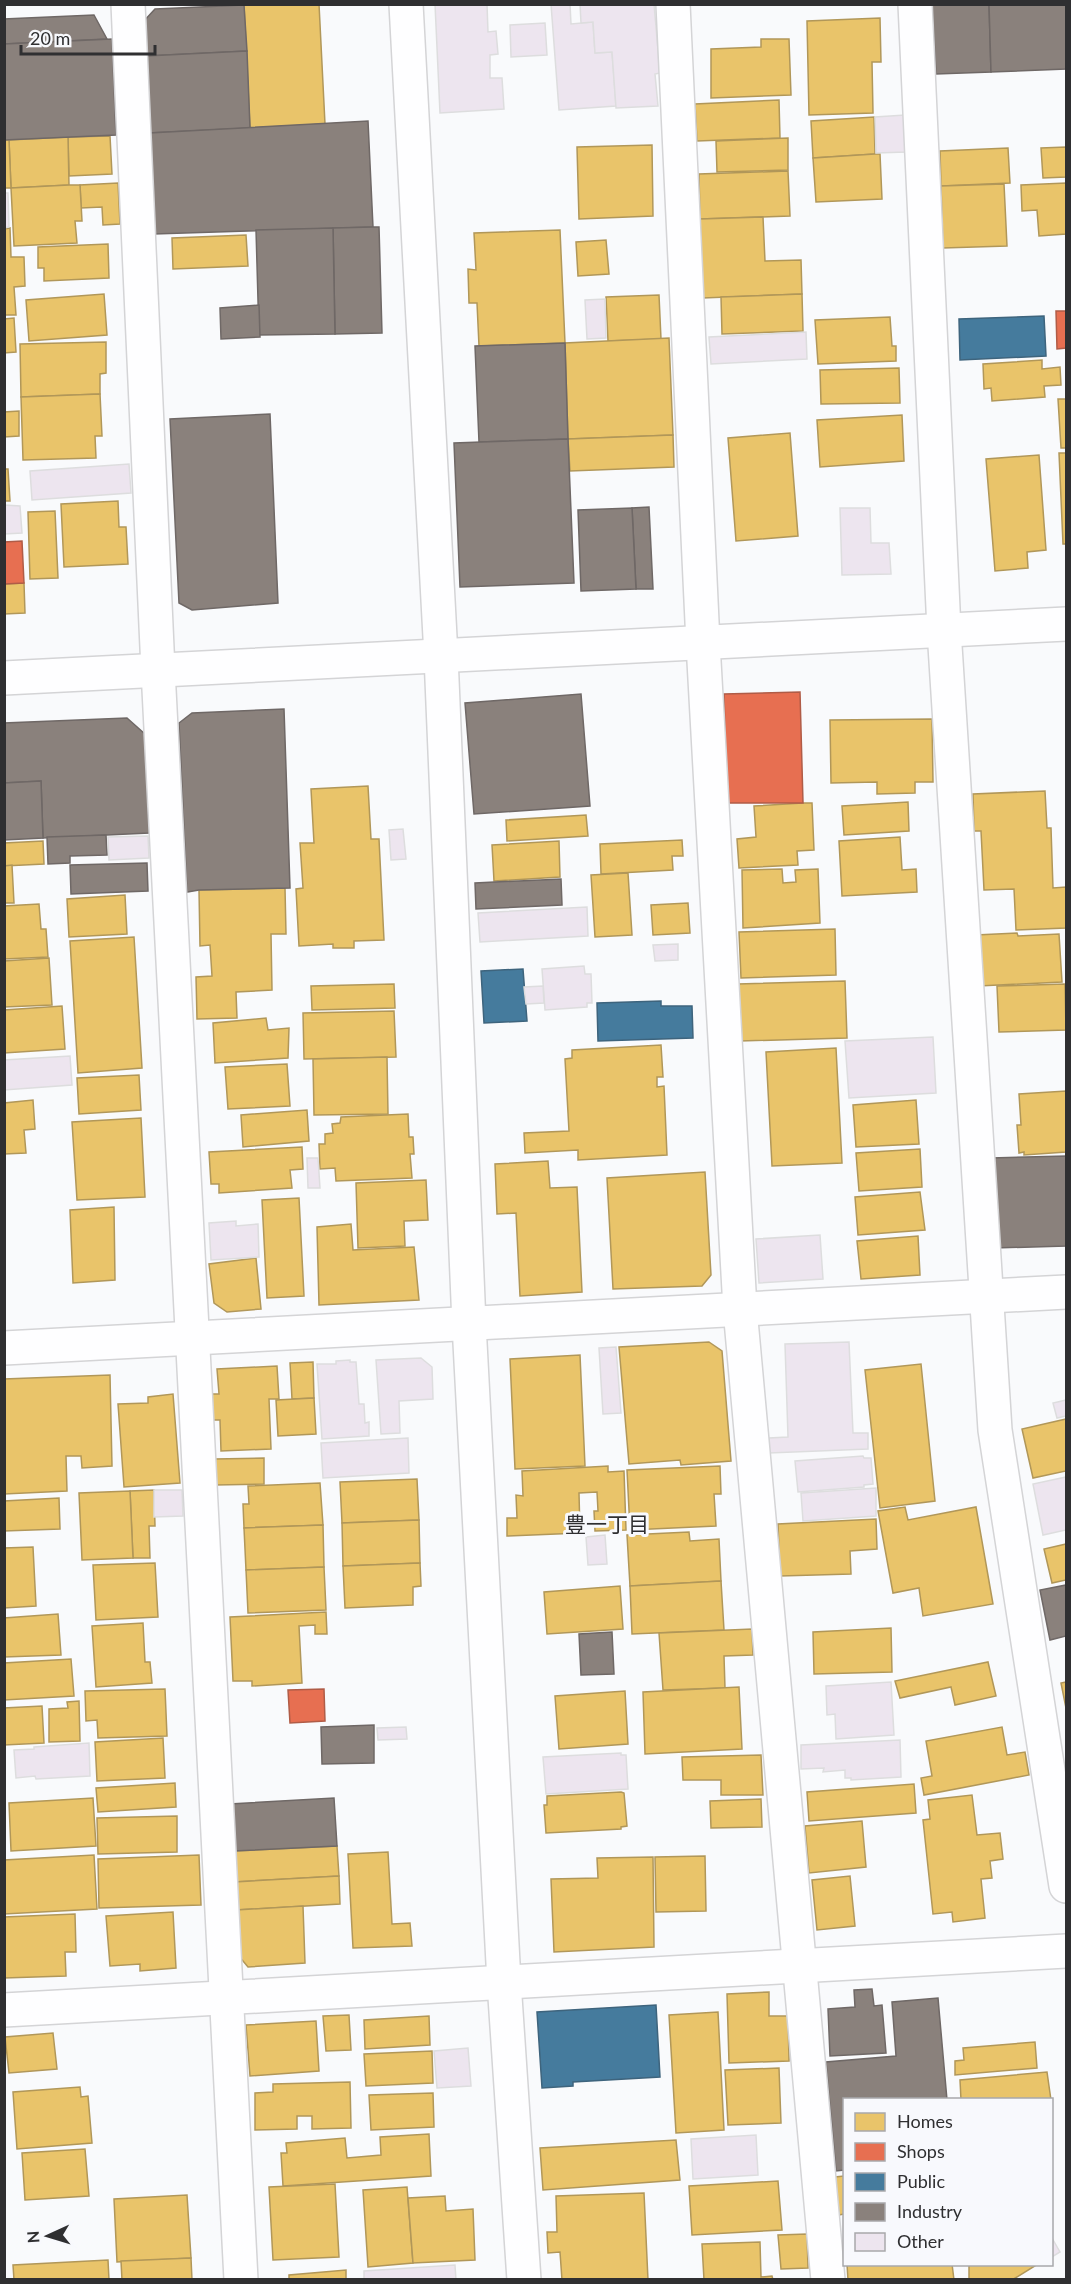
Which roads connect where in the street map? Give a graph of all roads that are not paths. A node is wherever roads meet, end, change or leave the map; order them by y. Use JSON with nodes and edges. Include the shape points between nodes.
{"nodes":[{"id":1,"x":128,"y":4,"type":"edge"},
{"id":2,"x":406,"y":4,"type":"edge"},
{"id":3,"x":673,"y":4,"type":"edge"},
{"id":4,"x":915,"y":4,"type":"edge"},
{"id":5,"x":1066,"y":624,"type":"edge"},
{"id":6,"x":944,"y":630,"type":"junction"},
{"id":7,"x":703,"y":643,"type":"junction"},
{"id":8,"x":441,"y":656,"type":"junction"},
{"id":9,"x":158,"y":670,"type":"junction"},
{"id":10,"x":4,"y":678,"type":"edge"},
{"id":11,"x":1066,"y":1292,"type":"edge"},
{"id":12,"x":987,"y":1296,"type":"junction"},
{"id":13,"x":740,"y":1309,"type":"junction"},
{"id":14,"x":469,"y":1324,"type":"junction"},
{"id":15,"x":193,"y":1338,"type":"junction"},
{"id":16,"x":4,"y":1348,"type":"edge"},
{"id":17,"x":1066,"y":1886,"type":"edge"},
{"id":18,"x":1066,"y":1951,"type":"edge"},
{"id":19,"x":800,"y":1966,"type":"junction"},
{"id":20,"x":504,"y":1982,"type":"junction"},
{"id":21,"x":227,"y":1997,"type":"junction"},
{"id":22,"x":4,"y":2010,"type":"edge"},
{"id":23,"x":242,"y":2280,"type":"edge"},
{"id":24,"x":524,"y":2280,"type":"edge"},
{"id":25,"x":828,"y":2280,"type":"edge"}],
"edges":[{"from":1,"to":9,"type":"street"},
{"from":2,"to":8,"type":"street"},
{"from":3,"to":7,"type":"street"},
{"from":4,"to":6,"type":"street"},
{"from":5,"to":6,"type":"street"},
{"from":6,"to":7,"type":"street"},
{"from":6,"to":12,"type":"street"},
{"from":7,"to":8,"type":"street"},
{"from":7,"to":13,"type":"street"},
{"from":8,"to":9,"type":"street"},
{"from":8,"to":14,"type":"street"},
{"from":9,"to":10,"type":"street"},
{"from":9,"to":15,"type":"street"},
{"from":11,"to":12,"type":"street"},
{"from":12,"to":13,"type":"street"},
{"from":12,"to":17,"type":"street","via":[[995,1430]]},
{"from":13,"to":14,"type":"street"},
{"from":13,"to":19,"type":"street"},
{"from":14,"to":15,"type":"street"},
{"from":14,"to":20,"type":"street"},
{"from":15,"to":16,"type":"street"},
{"from":15,"to":21,"type":"street"},
{"from":18,"to":19,"type":"street"},
{"from":19,"to":20,"type":"street"},
{"from":19,"to":25,"type":"street"},
{"from":20,"to":21,"type":"street"},
{"from":20,"to":24,"type":"street"},
{"from":21,"to":22,"type":"street"},
{"from":21,"to":23,"type":"street"}]}
